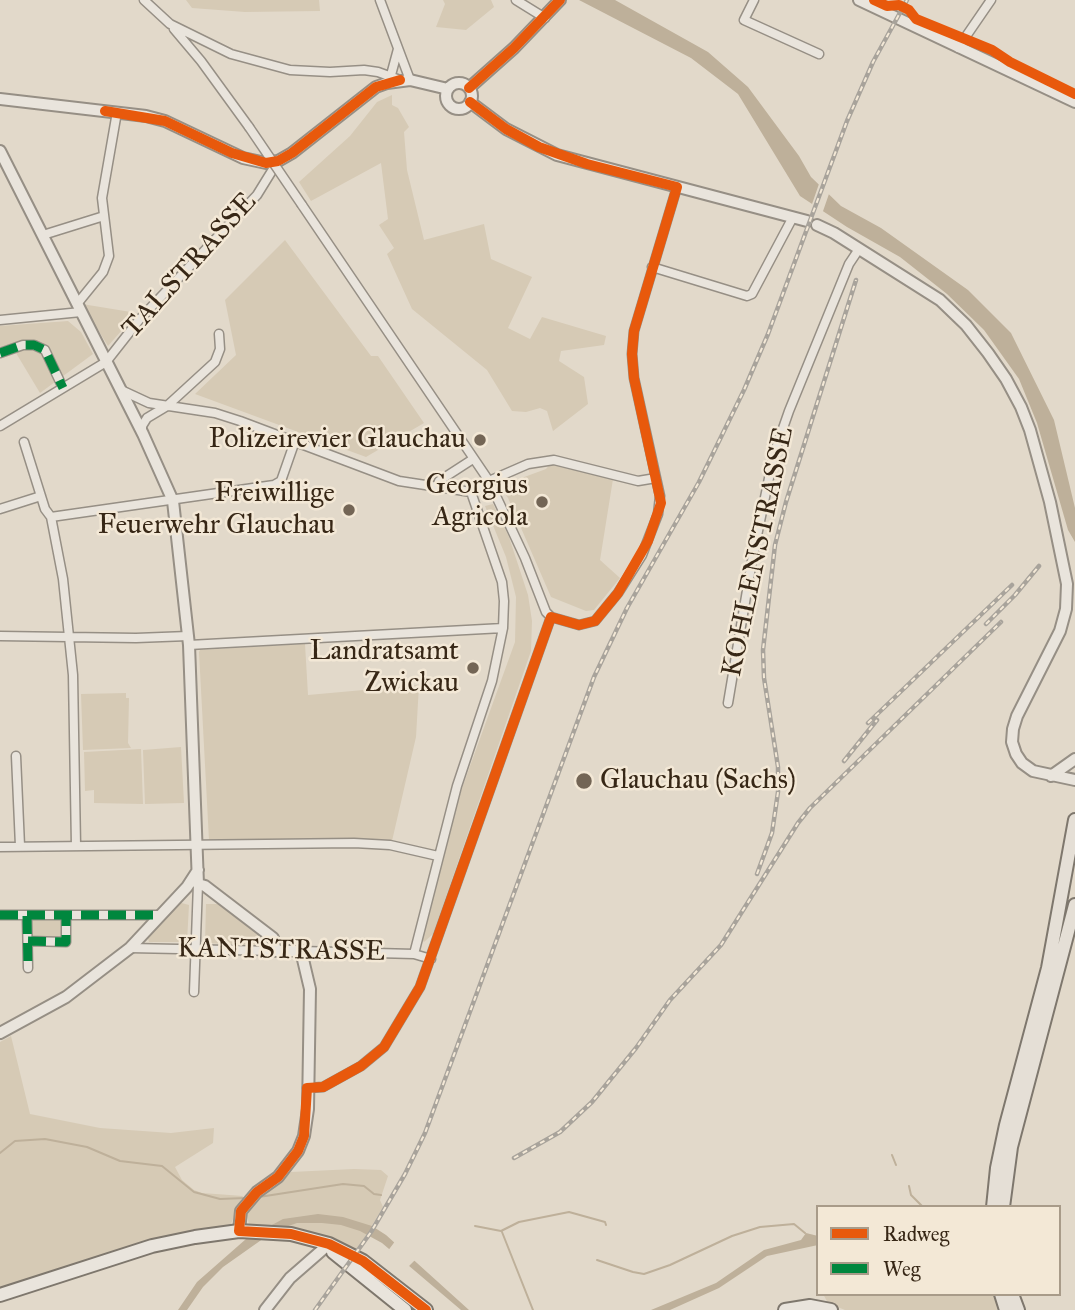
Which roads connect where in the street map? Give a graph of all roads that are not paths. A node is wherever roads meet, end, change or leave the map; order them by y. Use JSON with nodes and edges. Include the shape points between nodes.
{"nodes":[{"id":1,"x":144,"y":0,"type":"edge"},
{"id":2,"x":380,"y":0,"type":"edge"},
{"id":3,"x":516,"y":0,"type":"edge"},
{"id":4,"x":560,"y":0,"type":"edge"},
{"id":5,"x":754,"y":0,"type":"edge"},
{"id":6,"x":859,"y":0,"type":"edge"},
{"id":7,"x":991,"y":0,"type":"edge"},
{"id":8,"x":545,"y":18,"type":"junction"},
{"id":9,"x":170,"y":24,"type":"junction"},
{"id":10,"x":398,"y":46,"type":"junction"},
{"id":11,"x":958,"y":48,"type":"junction"},
{"id":12,"x":819,"y":54,"type":"dead end"},
{"id":13,"x":401,"y":78,"type":"junction"},
{"id":14,"x":469,"y":88,"type":"junction"},
{"id":15,"x":448,"y":89,"type":"junction"},
{"id":16,"x":0,"y":99,"type":"edge"},
{"id":17,"x":470,"y":102,"type":"junction"},
{"id":18,"x":1075,"y":102,"type":"edge"},
{"id":19,"x":117,"y":112,"type":"junction"},
{"id":20,"x":0,"y":151,"type":"edge"},
{"id":21,"x":278,"y":161,"type":"junction"},
{"id":22,"x":677,"y":187,"type":"junction"},
{"id":23,"x":104,"y":216,"type":"junction"},
{"id":24,"x":793,"y":218,"type":"junction"},
{"id":25,"x":43,"y":235,"type":"junction"},
{"id":26,"x":859,"y":249,"type":"junction"},
{"id":27,"x":652,"y":267,"type":"junction"},
{"id":28,"x":79,"y":308,"type":"junction"},
{"id":29,"x":0,"y":320,"type":"edge"},
{"id":30,"x":219,"y":334,"type":"dead end"},
{"id":31,"x":0,"y":353,"type":"edge"},
{"id":32,"x":106,"y":362,"type":"junction"},
{"id":33,"x":63,"y":388,"type":"junction"},
{"id":34,"x":121,"y":390,"type":"junction"},
{"id":35,"x":167,"y":406,"type":"junction"},
{"id":36,"x":0,"y":426,"type":"edge"},
{"id":37,"x":143,"y":434,"type":"junction"},
{"id":38,"x":295,"y":441,"type":"junction"},
{"id":39,"x":24,"y":442,"type":"dead end"},
{"id":40,"x":473,"y":459,"type":"junction"},
{"id":41,"x":656,"y":478,"type":"junction"},
{"id":42,"x":489,"y":481,"type":"junction"},
{"id":43,"x":438,"y":487,"type":"junction"},
{"id":44,"x":471,"y":492,"type":"junction"},
{"id":45,"x":41,"y":496,"type":"junction"},
{"id":46,"x":173,"y":501,"type":"junction"},
{"id":47,"x":0,"y":509,"type":"edge"},
{"id":48,"x":51,"y":517,"type":"junction"},
{"id":49,"x":551,"y":617,"type":"junction"},
{"id":50,"x":503,"y":628,"type":"junction"},
{"id":51,"x":0,"y":636,"type":"edge"},
{"id":52,"x":70,"y":638,"type":"junction"},
{"id":53,"x":188,"y":640,"type":"junction"},
{"id":54,"x":728,"y":703,"type":"dead end"},
{"id":55,"x":16,"y":756,"type":"dead end"},
{"id":56,"x":1075,"y":759,"type":"edge"},
{"id":57,"x":1051,"y":776,"type":"junction"},
{"id":58,"x":1075,"y":780,"type":"edge"},
{"id":59,"x":1075,"y":820,"type":"edge"},
{"id":60,"x":20,"y":846,"type":"junction"},
{"id":61,"x":76,"y":846,"type":"junction"},
{"id":62,"x":197,"y":846,"type":"junction"},
{"id":63,"x":0,"y":847,"type":"edge"},
{"id":64,"x":438,"y":856,"type":"junction"},
{"id":65,"x":193,"y":885,"type":"junction"},
{"id":66,"x":1075,"y":905,"type":"edge"},
{"id":67,"x":0,"y":915,"type":"edge"},
{"id":68,"x":160,"y":915,"type":"junction"},
{"id":69,"x":27,"y":916,"type":"junction"},
{"id":70,"x":66,"y":916,"type":"junction"},
{"id":71,"x":27,"y":941,"type":"junction"},
{"id":72,"x":130,"y":948,"type":"junction"},
{"id":73,"x":196,"y":949,"type":"junction"},
{"id":74,"x":276,"y":951,"type":"junction"},
{"id":75,"x":301,"y":951,"type":"junction"},
{"id":76,"x":414,"y":954,"type":"junction"},
{"id":77,"x":432,"y":959,"type":"junction"},
{"id":78,"x":28,"y":968,"type":"dead end"},
{"id":79,"x":194,"y":992,"type":"dead end"},
{"id":80,"x":0,"y":1033,"type":"edge"},
{"id":81,"x":307,"y":1088,"type":"junction"},
{"id":82,"x":993,"y":1205,"type":"edge"},
{"id":83,"x":1003,"y":1205,"type":"edge"},
{"id":84,"x":244,"y":1231,"type":"junction"},
{"id":85,"x":328,"y":1246,"type":"junction"},
{"id":86,"x":0,"y":1295,"type":"edge"},
{"id":87,"x":265,"y":1310,"type":"edge"},
{"id":88,"x":405,"y":1310,"type":"edge"},
{"id":89,"x":426,"y":1310,"type":"edge"},
{"id":90,"x":785,"y":1310,"type":"edge"},
{"id":91,"x":831,"y":1310,"type":"edge"}],
"edges":[{"from":1,"to":9,"type":"street"},
{"from":2,"to":10,"type":"street"},
{"from":3,"to":8,"type":"street"},
{"from":4,"to":8,"type":"street"},
{"from":5,"to":12,"type":"street","via":[[744,20]]},
{"from":6,"to":11,"type":"street"},
{"from":7,"to":11,"type":"street"},
{"from":8,"to":14,"type":"street"},
{"from":9,"to":13,"type":"street","via":[[231,54],[290,70],[363,69]]},
{"from":9,"to":40,"type":"street","bridge":true,"via":[[249,127]]},
{"from":10,"to":13,"type":"street"},
{"from":10,"to":13,"type":"street","via":[[395,68]]},
{"from":11,"to":18,"type":"street"},
{"from":13,"to":15,"type":"street"},
{"from":13,"to":21,"type":"street","name":"TALSTRASSE","via":[[376,87]]},
{"from":14,"to":15,"type":"street","via":[[458,83]]},
{"from":14,"to":17,"type":"street"},
{"from":15,"to":17,"type":"street","via":[[447,102],[453,108],[465,108]]},
{"from":16,"to":19,"type":"street"},
{"from":17,"to":22,"type":"street","via":[[506,129],[557,155]]},
{"from":19,"to":21,"type":"street","via":[[165,121],[253,161]]},
{"from":19,"to":23,"type":"street","via":[[102,198]]},
{"from":20,"to":25,"type":"street"},
{"from":21,"to":32,"type":"street","name":"TALSTRASSE","via":[[257,195],[139,320]]},
{"from":22,"to":24,"type":"street"},
{"from":22,"to":27,"type":"street"},
{"from":23,"to":25,"type":"street"},
{"from":23,"to":28,"type":"street","via":[[107,264]]},
{"from":24,"to":26,"type":"street","via":[[812,223]]},
{"from":24,"to":27,"type":"street","via":[[752,295]]},
{"from":25,"to":28,"type":"street"},
{"from":26,"to":54,"type":"street","name":"KOHLENSTRASSE","via":[[774,454]]},
{"from":26,"to":57,"type":"street","via":[[940,300],[967,325],[1006,379],[1030,430],[1050,502],[1067,595],[1060,631],[1017,716],[1012,742],[1022,763]]},
{"from":27,"to":41,"type":"street","via":[[632,354]]},
{"from":28,"to":29,"type":"street"},
{"from":28,"to":32,"type":"street"},
{"from":30,"to":35,"type":"street","via":[[215,362]]},
{"from":31,"to":33,"type":"street","via":[[23,345],[45,350]]},
{"from":32,"to":33,"type":"street","name":"TALSTRASSE"},
{"from":32,"to":34,"type":"street"},
{"from":33,"to":36,"type":"street","name":"TALSTRASSE"},
{"from":34,"to":35,"type":"street"},
{"from":34,"to":37,"type":"street"},
{"from":35,"to":37,"type":"street","via":[[147,418]]},
{"from":35,"to":38,"type":"street","via":[[215,413]]},
{"from":37,"to":46,"type":"street"},
{"from":38,"to":43,"type":"street","via":[[399,481]]},
{"from":38,"to":46,"type":"street","via":[[279,483]]},
{"from":39,"to":45,"type":"street"},
{"from":40,"to":42,"type":"street"},
{"from":40,"to":43,"type":"street","via":[[439,481]]},
{"from":41,"to":42,"type":"street","via":[[638,481],[554,460],[528,464]]},
{"from":41,"to":49,"type":"street","via":[[661,503],[648,541],[625,583],[587,625]]},
{"from":42,"to":44,"type":"street"},
{"from":42,"to":49,"type":"street"},
{"from":43,"to":44,"type":"street"},
{"from":44,"to":50,"type":"street","via":[[496,558],[505,601]]},
{"from":45,"to":47,"type":"street"},
{"from":45,"to":48,"type":"street"},
{"from":46,"to":48,"type":"street"},
{"from":46,"to":53,"type":"street"},
{"from":48,"to":52,"type":"street"},
{"from":49,"to":77,"type":"street"},
{"from":50,"to":53,"type":"street"},
{"from":50,"to":64,"type":"street","via":[[490,689]]},
{"from":51,"to":52,"type":"street"},
{"from":52,"to":53,"type":"street"},
{"from":52,"to":61,"type":"street"},
{"from":53,"to":62,"type":"street"},
{"from":55,"to":60,"type":"street"},
{"from":56,"to":57,"type":"street"},
{"from":57,"to":58,"type":"street"},
{"from":59,"to":82,"type":"main road","via":[[1048,968],[1006,1125]]},
{"from":60,"to":61,"type":"street"},
{"from":60,"to":63,"type":"street"},
{"from":61,"to":62,"type":"street"},
{"from":62,"to":64,"type":"street","via":[[390,845]]},
{"from":62,"to":65,"type":"street"},
{"from":64,"to":76,"type":"street"},
{"from":65,"to":68,"type":"street"},
{"from":65,"to":73,"type":"street"},
{"from":65,"to":74,"type":"street","via":[[205,886],[273,937]]},
{"from":66,"to":83,"type":"main road","via":[[1012,1147]]},
{"from":67,"to":69,"type":"street"},
{"from":68,"to":70,"type":"street"},
{"from":68,"to":72,"type":"street"},
{"from":69,"to":70,"type":"street"},
{"from":69,"to":71,"type":"street"},
{"from":70,"to":71,"type":"street","via":[[66,942]]},
{"from":71,"to":78,"type":"street"},
{"from":72,"to":73,"type":"street","name":"KANTSTRASSE"},
{"from":72,"to":80,"type":"street","via":[[66,997]]},
{"from":73,"to":74,"type":"street","name":"KANTSTRASSE"},
{"from":73,"to":79,"type":"street"},
{"from":74,"to":75,"type":"street","name":"KANTSTRASSE"},
{"from":75,"to":76,"type":"street","name":"KANTSTRASSE"},
{"from":75,"to":81,"type":"street","via":[[310,989]]},
{"from":76,"to":77,"type":"street","name":"KANTSTRASSE"},
{"from":77,"to":81,"type":"street","via":[[384,1047],[323,1087]]},
{"from":81,"to":84,"type":"street","via":[[304,1136],[298,1151],[278,1177],[241,1210]]},
{"from":84,"to":85,"type":"main road","via":[[296,1235]]},
{"from":84,"to":86,"type":"main road","via":[[152,1246]]},
{"from":85,"to":87,"type":"street","via":[[290,1278]]},
{"from":85,"to":88,"type":"main road"},
{"from":85,"to":89,"type":"main road","via":[[363,1261]]},
{"from":90,"to":91,"type":"main road","via":[[810,1306]]}]}
